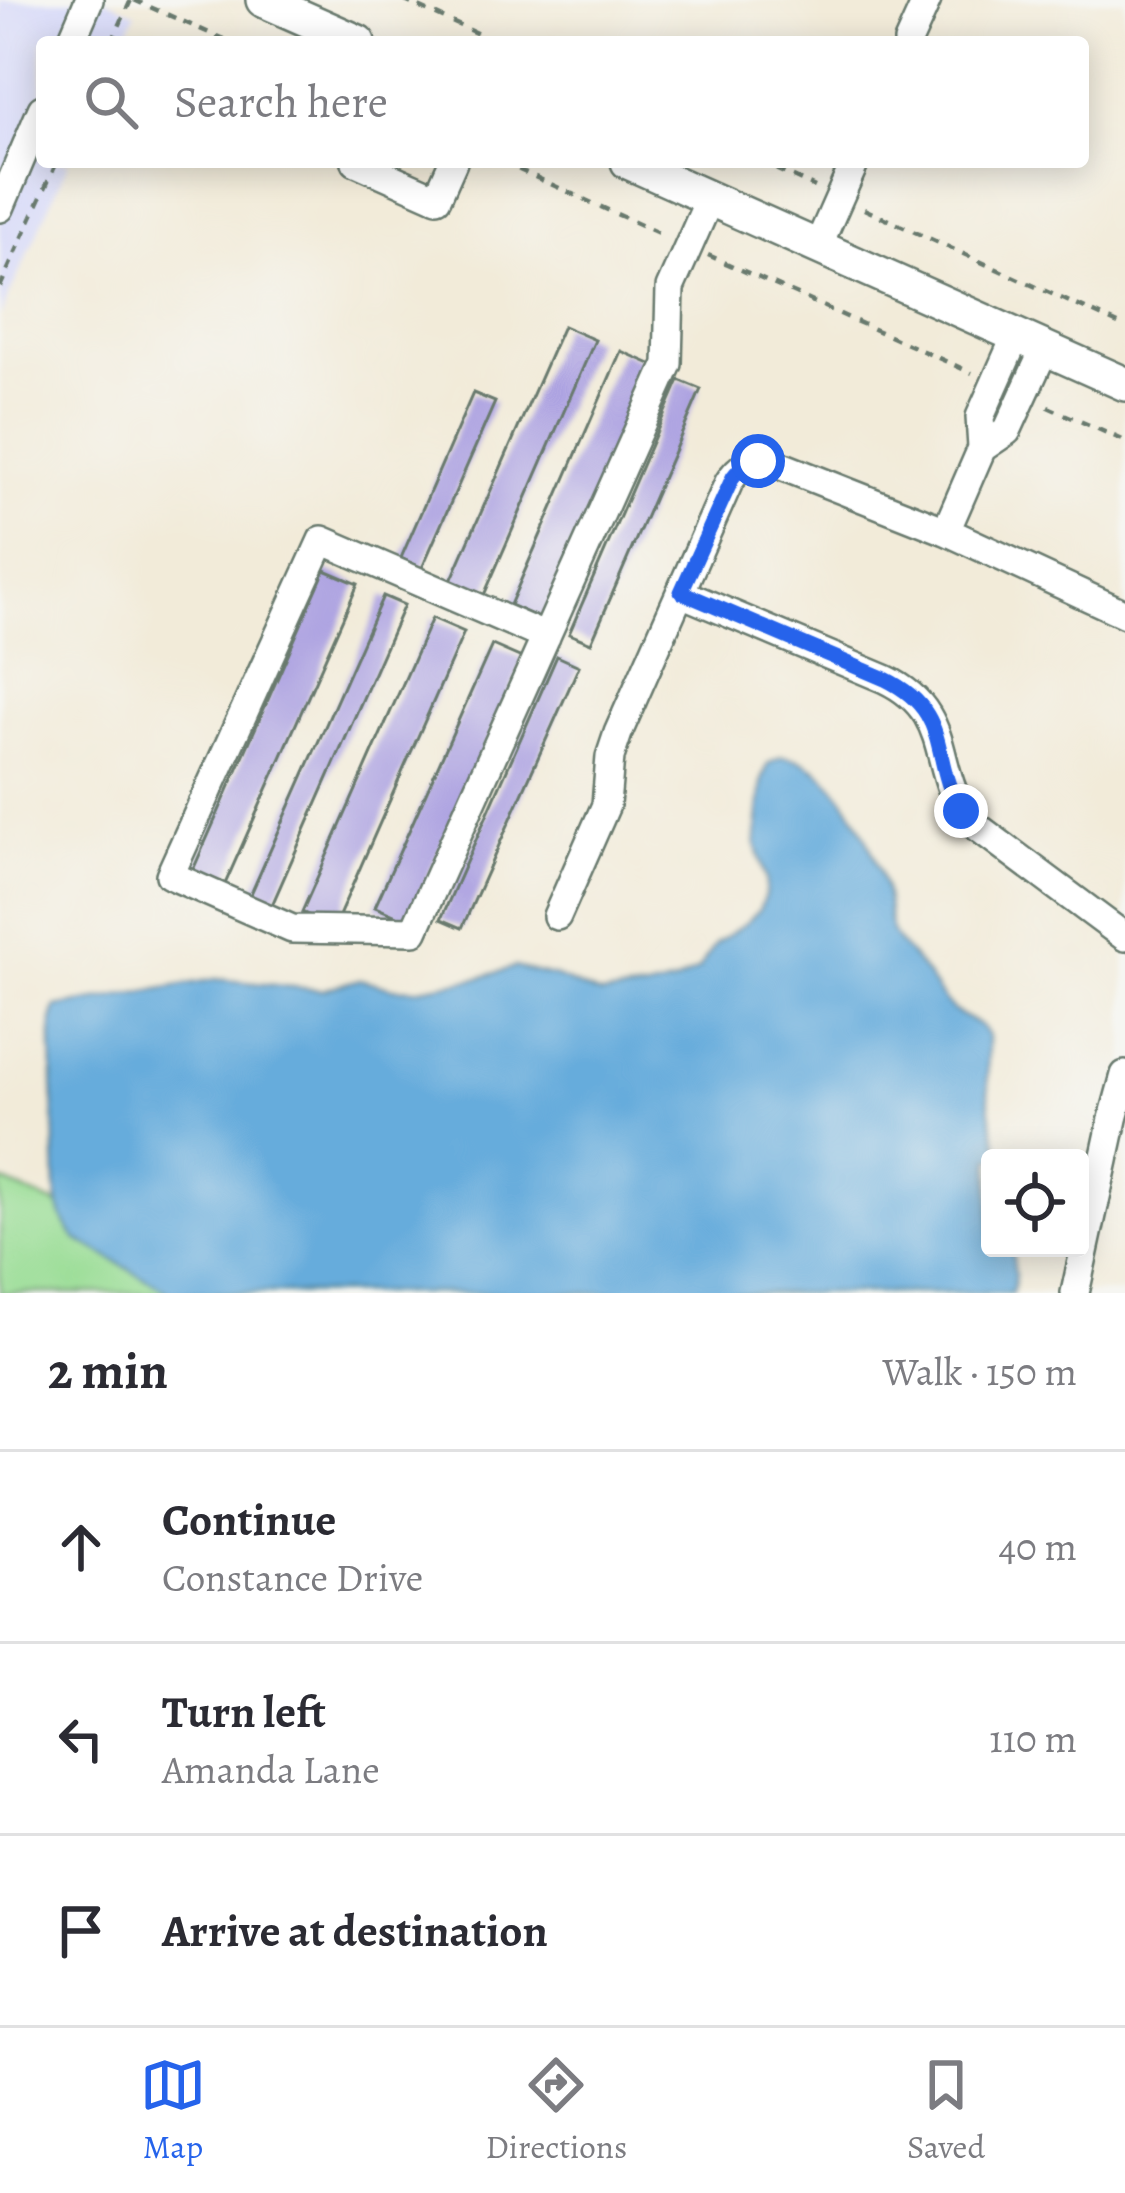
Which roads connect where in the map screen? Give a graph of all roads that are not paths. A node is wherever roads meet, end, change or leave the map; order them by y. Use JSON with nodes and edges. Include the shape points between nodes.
{"nodes":[{"id":1,"x":89,"y":0,"type":"edge"},
{"id":2,"x":263,"y":0,"type":"edge"},
{"id":3,"x":927,"y":0,"type":"edge"},
{"id":4,"x":74,"y":36,"type":"edge"},
{"id":5,"x":344,"y":36,"type":"edge"},
{"id":6,"x":911,"y":36,"type":"edge"},
{"id":7,"x":36,"y":119,"type":"edge"},
{"id":8,"x":8,"y":163,"type":"edge"},
{"id":9,"x":370,"y":168,"type":"edge"},
{"id":10,"x":450,"y":168,"type":"edge"},
{"id":11,"x":642,"y":168,"type":"edge"},
{"id":12,"x":852,"y":168,"type":"edge"},
{"id":13,"x":710,"y":198,"type":"junction"},
{"id":14,"x":0,"y":208,"type":"edge"},
{"id":15,"x":818,"y":246,"type":"junction"},
{"id":16,"x":1030,"y":342,"type":"junction"},
{"id":17,"x":1125,"y":384,"type":"edge"},
{"id":18,"x":982,"y":448,"type":"junction"},
{"id":19,"x":946,"y":531,"type":"junction"},
{"id":20,"x":681,"y":592,"type":"junction"},
{"id":21,"x":1125,"y":614,"type":"edge"},
{"id":22,"x":546,"y":637,"type":"junction"},
{"id":23,"x":557,"y":916,"type":"dead end"},
{"id":24,"x":1125,"y":937,"type":"edge"},
{"id":25,"x":1125,"y":1075,"type":"edge"},
{"id":26,"x":1075,"y":1293,"type":"edge"}],
"edges":[{"from":1,"to":4,"type":"street"},
{"from":2,"to":5,"type":"main road"},
{"from":3,"to":6,"type":"street"},
{"from":7,"to":8,"type":"street"},
{"from":8,"to":14,"type":"street"},
{"from":9,"to":10,"type":"street","via":[[437,198]]},
{"from":11,"to":13,"type":"main road"},
{"from":12,"to":15,"type":"street"},
{"from":13,"to":15,"type":"main road"},
{"from":13,"to":22,"type":"street","via":[[670,288],[668,364]]},
{"from":15,"to":16,"type":"main road"},
{"from":16,"to":17,"type":"main road"},
{"from":16,"to":18,"type":"street","via":[[995,383],[980,417]]},
{"from":16,"to":18,"type":"street","via":[[1023,396],[1007,431]]},
{"from":18,"to":19,"type":"street"},
{"from":19,"to":20,"type":"street","via":[[758,461],[733,477]]},
{"from":19,"to":21,"type":"street"},
{"from":20,"to":23,"type":"street","via":[[618,733],[606,805]]},
{"from":20,"to":24,"type":"street","via":[[904,691],[933,724],[947,783],[972,824]]},
{"from":22,"to":22,"type":"street","via":[[414,931],[292,929],[170,874],[322,540]]},
{"from":25,"to":26,"type":"street"}]}
